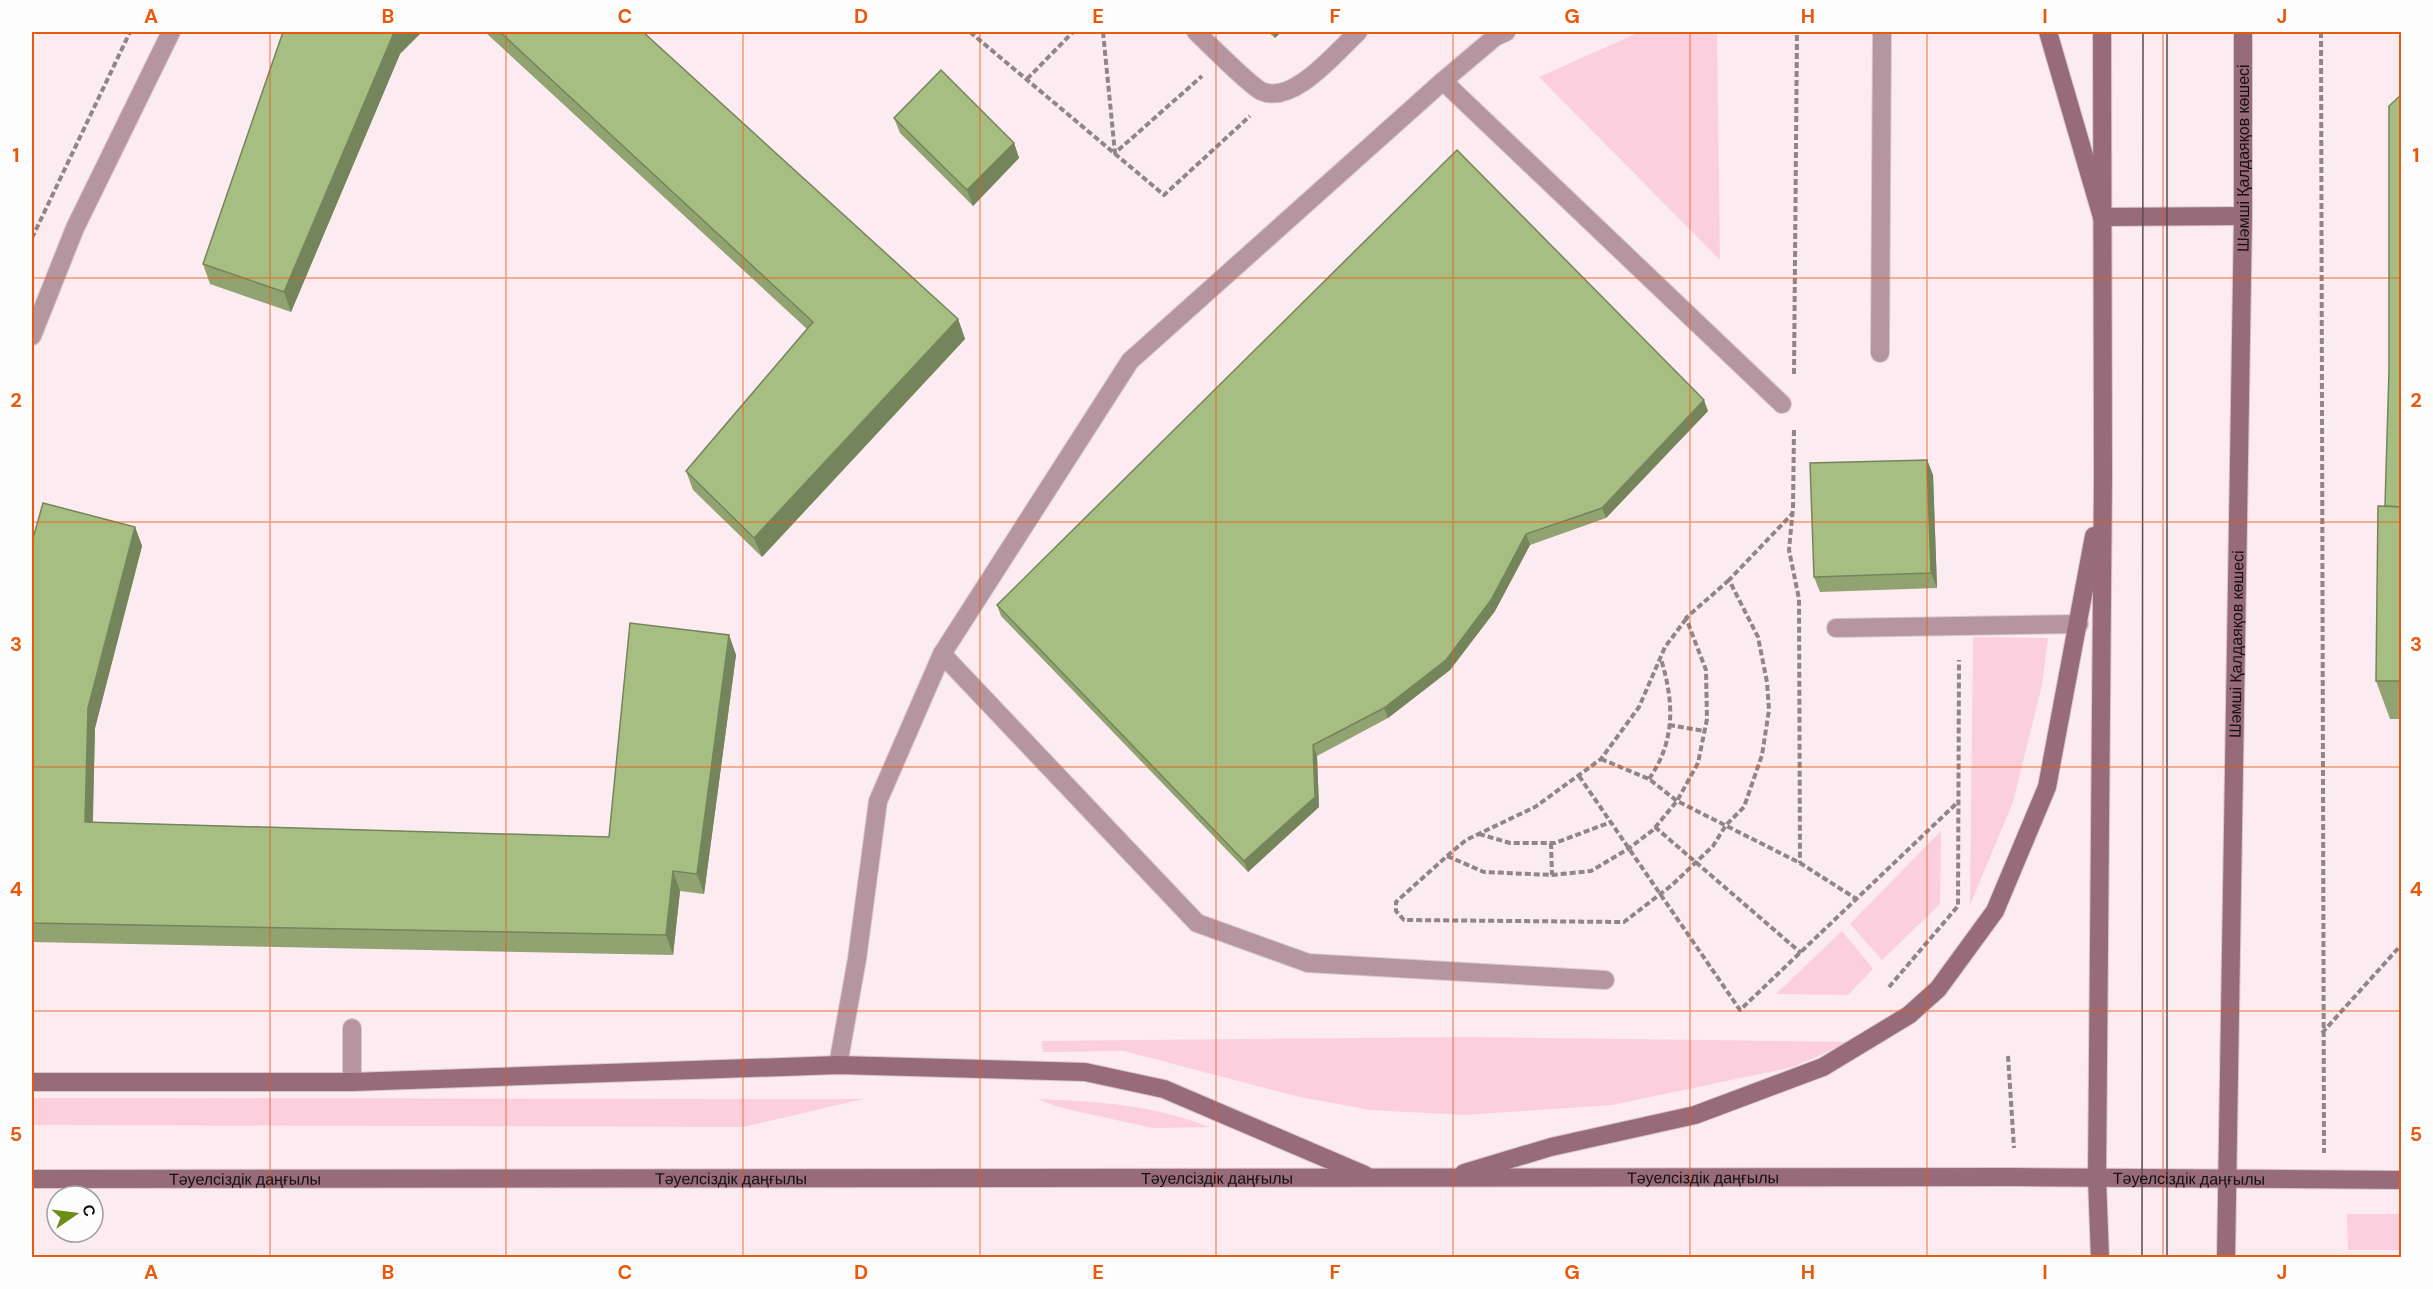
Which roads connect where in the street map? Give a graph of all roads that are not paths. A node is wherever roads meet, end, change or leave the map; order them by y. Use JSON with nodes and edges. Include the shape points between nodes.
{"nodes":[{"id":1,"x":171,"y":32,"type":"edge"},
{"id":2,"x":1196,"y":32,"type":"edge"},
{"id":3,"x":1359,"y":32,"type":"edge"},
{"id":4,"x":1506,"y":32,"type":"edge"},
{"id":5,"x":1882,"y":32,"type":"edge"},
{"id":6,"x":2048,"y":32,"type":"edge"},
{"id":7,"x":2102,"y":32,"type":"edge"},
{"id":8,"x":2243,"y":32,"type":"edge"},
{"id":9,"x":1443,"y":81,"type":"junction"},
{"id":10,"x":2243,"y":216,"type":"junction"},
{"id":11,"x":2102,"y":217,"type":"junction"},
{"id":12,"x":32,"y":336,"type":"edge"},
{"id":13,"x":1880,"y":353,"type":"dead end"},
{"id":14,"x":1782,"y":404,"type":"dead end"},
{"id":15,"x":2103,"y":478,"type":"junction"},
{"id":16,"x":2079,"y":624,"type":"junction"},
{"id":17,"x":1836,"y":628,"type":"dead end"},
{"id":18,"x":942,"y":654,"type":"junction"},
{"id":19,"x":1605,"y":980,"type":"dead end"},
{"id":20,"x":352,"y":1028,"type":"dead end"},
{"id":21,"x":838,"y":1065,"type":"junction"},
{"id":22,"x":32,"y":1082,"type":"edge"},
{"id":23,"x":352,"y":1082,"type":"junction"},
{"id":24,"x":1372,"y":1178,"type":"junction"},
{"id":25,"x":2097,"y":1178,"type":"junction"},
{"id":26,"x":32,"y":1179,"type":"edge"},
{"id":27,"x":1444,"y":1179,"type":"junction"},
{"id":28,"x":2226,"y":1180,"type":"junction"},
{"id":29,"x":2402,"y":1180,"type":"edge"},
{"id":30,"x":2100,"y":1257,"type":"edge"},
{"id":31,"x":2226,"y":1257,"type":"edge"}],
"edges":[{"from":1,"to":12,"type":"street","via":[[75,228]]},
{"from":2,"to":3,"type":"street","via":[[1261,91],[1275,93],[1297,88]]},
{"from":4,"to":9,"type":"street"},
{"from":5,"to":13,"type":"street"},
{"from":6,"to":11,"type":"main road"},
{"from":7,"to":11,"type":"main road"},
{"from":8,"to":10,"type":"main road","name":"Шәмші Қалдаяқов көшесі"},
{"from":9,"to":14,"type":"street"},
{"from":9,"to":18,"type":"street","via":[[1130,361]]},
{"from":10,"to":11,"type":"main road"},
{"from":10,"to":28,"type":"main road","name":"Шәмші Қалдаяқов көшесі"},
{"from":11,"to":15,"type":"main road"},
{"from":15,"to":16,"type":"main road"},
{"from":15,"to":25,"type":"main road"},
{"from":16,"to":17,"type":"street"},
{"from":16,"to":27,"type":"main road","via":[[2047,787],[1995,911],[1938,989],[1909,1015],[1823,1068],[1695,1115],[1551,1147]]},
{"from":18,"to":19,"type":"street","via":[[1197,923],[1308,963]]},
{"from":18,"to":21,"type":"street","via":[[878,801]]},
{"from":20,"to":23,"type":"street"},
{"from":21,"to":23,"type":"main road"},
{"from":21,"to":24,"type":"main road","via":[[1085,1072],[1164,1089]]},
{"from":22,"to":23,"type":"main road"},
{"from":24,"to":26,"type":"main road","name":"Тәуелсіздік даңғылы"},
{"from":24,"to":27,"type":"main road","name":"Тәуелсіздік даңғылы"},
{"from":25,"to":27,"type":"main road","name":"Тәуелсіздік даңғылы"},
{"from":25,"to":28,"type":"main road","name":"Тәуелсіздік даңғылы"},
{"from":25,"to":30,"type":"main road"},
{"from":28,"to":29,"type":"main road","name":"Тәуелсіздік даңғылы"},
{"from":28,"to":31,"type":"main road","name":"Шәмші Қалдаяқов көшесі"}]}
